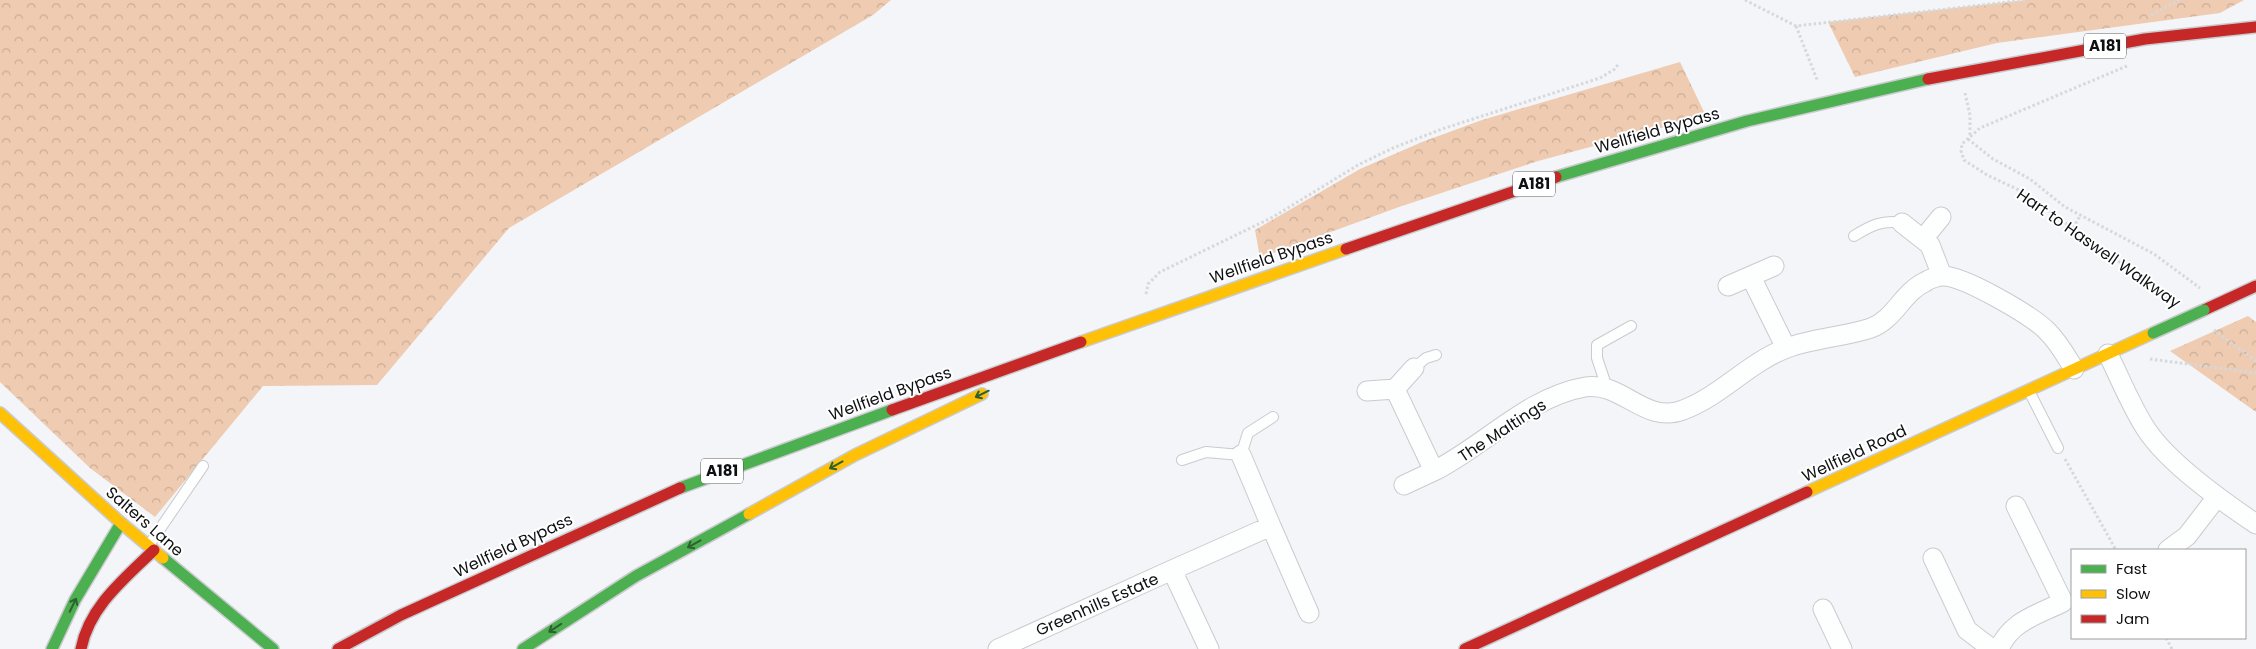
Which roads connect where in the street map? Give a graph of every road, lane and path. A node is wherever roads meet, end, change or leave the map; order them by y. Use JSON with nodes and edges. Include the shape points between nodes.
{"nodes":[{"id":1,"x":1746,"y":0,"type":"edge"},
{"id":2,"x":2026,"y":0,"type":"edge"},
{"id":3,"x":2180,"y":0,"type":"edge"},
{"id":4,"x":1796,"y":26,"type":"junction"},
{"id":5,"x":2256,"y":27,"type":"edge"},
{"id":6,"x":2145,"y":39,"type":"junction"},
{"id":7,"x":1619,"y":63,"type":"dead end"},
{"id":8,"x":2129,"y":65,"type":"dead end"},
{"id":9,"x":1956,"y":72,"type":"junction"},
{"id":10,"x":1826,"y":102,"type":"junction"},
{"id":11,"x":1969,"y":138,"type":"junction"},
{"id":12,"x":2080,"y":216,"type":"junction"},
{"id":13,"x":1941,"y":217,"type":"dead end"},
{"id":14,"x":1902,"y":223,"type":"joint"},
{"id":15,"x":2073,"y":228,"type":"junction"},
{"id":16,"x":1854,"y":236,"type":"dead end"},
{"id":17,"x":1923,"y":239,"type":"junction"},
{"id":18,"x":1774,"y":266,"type":"dead end"},
{"id":19,"x":1942,"y":276,"type":"junction"},
{"id":20,"x":1751,"y":277,"type":"junction"},
{"id":21,"x":1728,"y":286,"type":"dead end"},
{"id":22,"x":2256,"y":286,"type":"edge"},
{"id":23,"x":2174,"y":301,"type":"dead end"},
{"id":24,"x":2219,"y":303,"type":"junction"},
{"id":25,"x":1149,"y":317,"type":"junction"},
{"id":26,"x":1631,"y":326,"type":"dead end"},
{"id":27,"x":1121,"y":327,"type":"junction"},
{"id":28,"x":2212,"y":329,"type":"dead end"},
{"id":29,"x":1786,"y":348,"type":"junction"},
{"id":30,"x":2108,"y":354,"type":"junction"},
{"id":31,"x":1436,"y":356,"type":"dead end"},
{"id":32,"x":2144,"y":358,"type":"dead end"},
{"id":33,"x":2256,"y":361,"type":"edge"},
{"id":34,"x":1414,"y":368,"type":"joint"},
{"id":35,"x":2074,"y":369,"type":"junction"},
{"id":36,"x":2256,"y":373,"type":"edge"},
{"id":37,"x":1607,"y":388,"type":"junction"},
{"id":38,"x":1396,"y":389,"type":"junction"},
{"id":39,"x":2028,"y":390,"type":"junction"},
{"id":40,"x":1367,"y":392,"type":"dead end"},
{"id":41,"x":0,"y":413,"type":"edge"},
{"id":42,"x":1273,"y":416,"type":"dead end"},
{"id":43,"x":2058,"y":448,"type":"joint"},
{"id":44,"x":1241,"y":455,"type":"junction"},
{"id":45,"x":1182,"y":460,"type":"dead end"},
{"id":46,"x":203,"y":466,"type":"dead end"},
{"id":47,"x":1434,"y":471,"type":"junction"},
{"id":48,"x":1404,"y":485,"type":"dead end"},
{"id":49,"x":2217,"y":497,"type":"junction"},
{"id":50,"x":2016,"y":506,"type":"dead end"},
{"id":51,"x":121,"y":522,"type":"junction"},
{"id":52,"x":2256,"y":524,"type":"edge"},
{"id":53,"x":1271,"y":526,"type":"junction"},
{"id":54,"x":151,"y":548,"type":"junction"},
{"id":55,"x":2115,"y":549,"type":"edge"},
{"id":56,"x":2169,"y":549,"type":"edge"},
{"id":57,"x":1933,"y":558,"type":"dead end"},
{"id":58,"x":1172,"y":570,"type":"junction"},
{"id":59,"x":1822,"y":608,"type":"dead end"},
{"id":60,"x":1309,"y":613,"type":"dead end"},
{"id":61,"x":52,"y":649,"type":"edge"},
{"id":62,"x":81,"y":649,"type":"edge"},
{"id":63,"x":273,"y":649,"type":"edge"},
{"id":64,"x":338,"y":649,"type":"edge"},
{"id":65,"x":523,"y":649,"type":"edge"},
{"id":66,"x":998,"y":649,"type":"edge"},
{"id":67,"x":1209,"y":649,"type":"edge"},
{"id":68,"x":1465,"y":649,"type":"edge"},
{"id":69,"x":1842,"y":649,"type":"edge"},
{"id":70,"x":1992,"y":649,"type":"edge"},
{"id":71,"x":1999,"y":649,"type":"edge"}],
"edges":[{"from":1,"to":4,"type":"path"},
{"from":2,"to":4,"type":"path"},
{"from":3,"to":6,"type":"path","via":[[2143,19]]},
{"from":4,"to":10,"type":"path"},
{"from":5,"to":6,"type":"main road","name":"Wellfield Bypass","number":"A181"},
{"from":6,"to":9,"type":"main road","name":"Wellfield Bypass","number":"A181"},
{"from":7,"to":25,"type":"path","via":[[1600,78],[1393,148],[1358,165],[1273,217],[1160,272],[1148,284]]},
{"from":8,"to":11,"type":"path","via":[[1980,128]]},
{"from":9,"to":10,"type":"main road","name":"Wellfield Bypass","number":"A181"},
{"from":9,"to":11,"type":"path","via":[[1966,96]]},
{"from":10,"to":25,"type":"main road","name":"Wellfield Bypass","number":"A181","via":[[1747,121],[1526,186]]},
{"from":11,"to":12,"type":"path","via":[[1993,159],[2030,179]]},
{"from":11,"to":15,"type":"path","name":"Hart to Haswell Walkway","via":[[1962,144],[1964,160],[1986,175],[2021,191]]},
{"from":12,"to":15,"type":"path"},
{"from":12,"to":24,"type":"path","via":[[2154,254]]},
{"from":13,"to":17,"type":"street"},
{"from":14,"to":16,"type":"lane","via":[[1880,222]]},
{"from":14,"to":17,"type":"street"},
{"from":15,"to":23,"type":"path","name":"Hart to Haswell Walkway"},
{"from":17,"to":19,"type":"street","via":[[1936,256]]},
{"from":18,"to":20,"type":"street"},
{"from":19,"to":29,"type":"street","via":[[1925,281],[1912,290],[1891,315],[1871,328]]},
{"from":19,"to":35,"type":"street","via":[[1972,284],[2032,320],[2047,331]]},
{"from":20,"to":21,"type":"street"},
{"from":20,"to":29,"type":"street"},
{"from":22,"to":24,"type":"main road","name":"Wellfield Road"},
{"from":24,"to":30,"type":"main road","name":"Wellfield Road","bridge":true},
{"from":25,"to":27,"type":"main road","name":"Wellfield Bypass","number":"A181"},
{"from":26,"to":37,"type":"lane","via":[[1597,345],[1597,358]]},
{"from":27,"to":64,"type":"main road","name":"Wellfield Bypass","number":"A181","via":[[693,482],[401,615]]},
{"from":27,"to":65,"type":"main road","one_way":true,"via":[[855,455],[636,576]]},
{"from":28,"to":33,"type":"path"},
{"from":29,"to":37,"type":"street","via":[[1682,411],[1653,412]]},
{"from":30,"to":35,"type":"main road","name":"Wellfield Road"},
{"from":30,"to":49,"type":"street","via":[[2146,429],[2161,448]]},
{"from":31,"to":34,"type":"lane","via":[[1426,358]]},
{"from":32,"to":36,"type":"path"},
{"from":34,"to":38,"type":"street"},
{"from":35,"to":39,"type":"main road","name":"Wellfield Road"},
{"from":37,"to":47,"type":"street","name":"The Maltings","via":[[1586,387],[1541,403],[1458,459]]},
{"from":38,"to":40,"type":"street"},
{"from":38,"to":47,"type":"street"},
{"from":39,"to":43,"type":"lane"},
{"from":39,"to":68,"type":"main road","name":"Wellfield Road"},
{"from":41,"to":51,"type":"main road","name":"Salters Lane"},
{"from":42,"to":44,"type":"lane","via":[[1248,433]]},
{"from":43,"to":55,"type":"path"},
{"from":44,"to":45,"type":"lane","via":[[1206,452]]},
{"from":44,"to":53,"type":"street"},
{"from":46,"to":54,"type":"lane"},
{"from":47,"to":48,"type":"street","name":"The Maltings"},
{"from":49,"to":52,"type":"street"},
{"from":49,"to":56,"type":"street","via":[[2187,536]]},
{"from":50,"to":71,"type":"street","via":[[2063,602],[2019,624],[2005,635]]},
{"from":51,"to":54,"type":"main road","name":"Salters Lane"},
{"from":61,"to":51,"type":"main road","one_way":true,"via":[[75,600]]},
{"from":53,"to":58,"type":"street"},
{"from":53,"to":60,"type":"street"},
{"from":54,"to":62,"type":"main road","via":[[94,615],[82,637]]},
{"from":54,"to":63,"type":"main road","name":"Salters Lane"},
{"from":57,"to":70,"type":"street","via":[[1967,630]]},
{"from":58,"to":66,"type":"street","name":"Greenhills Estate"},
{"from":58,"to":67,"type":"street","name":"Greenhills Estate"},
{"from":59,"to":69,"type":"street"}]}
